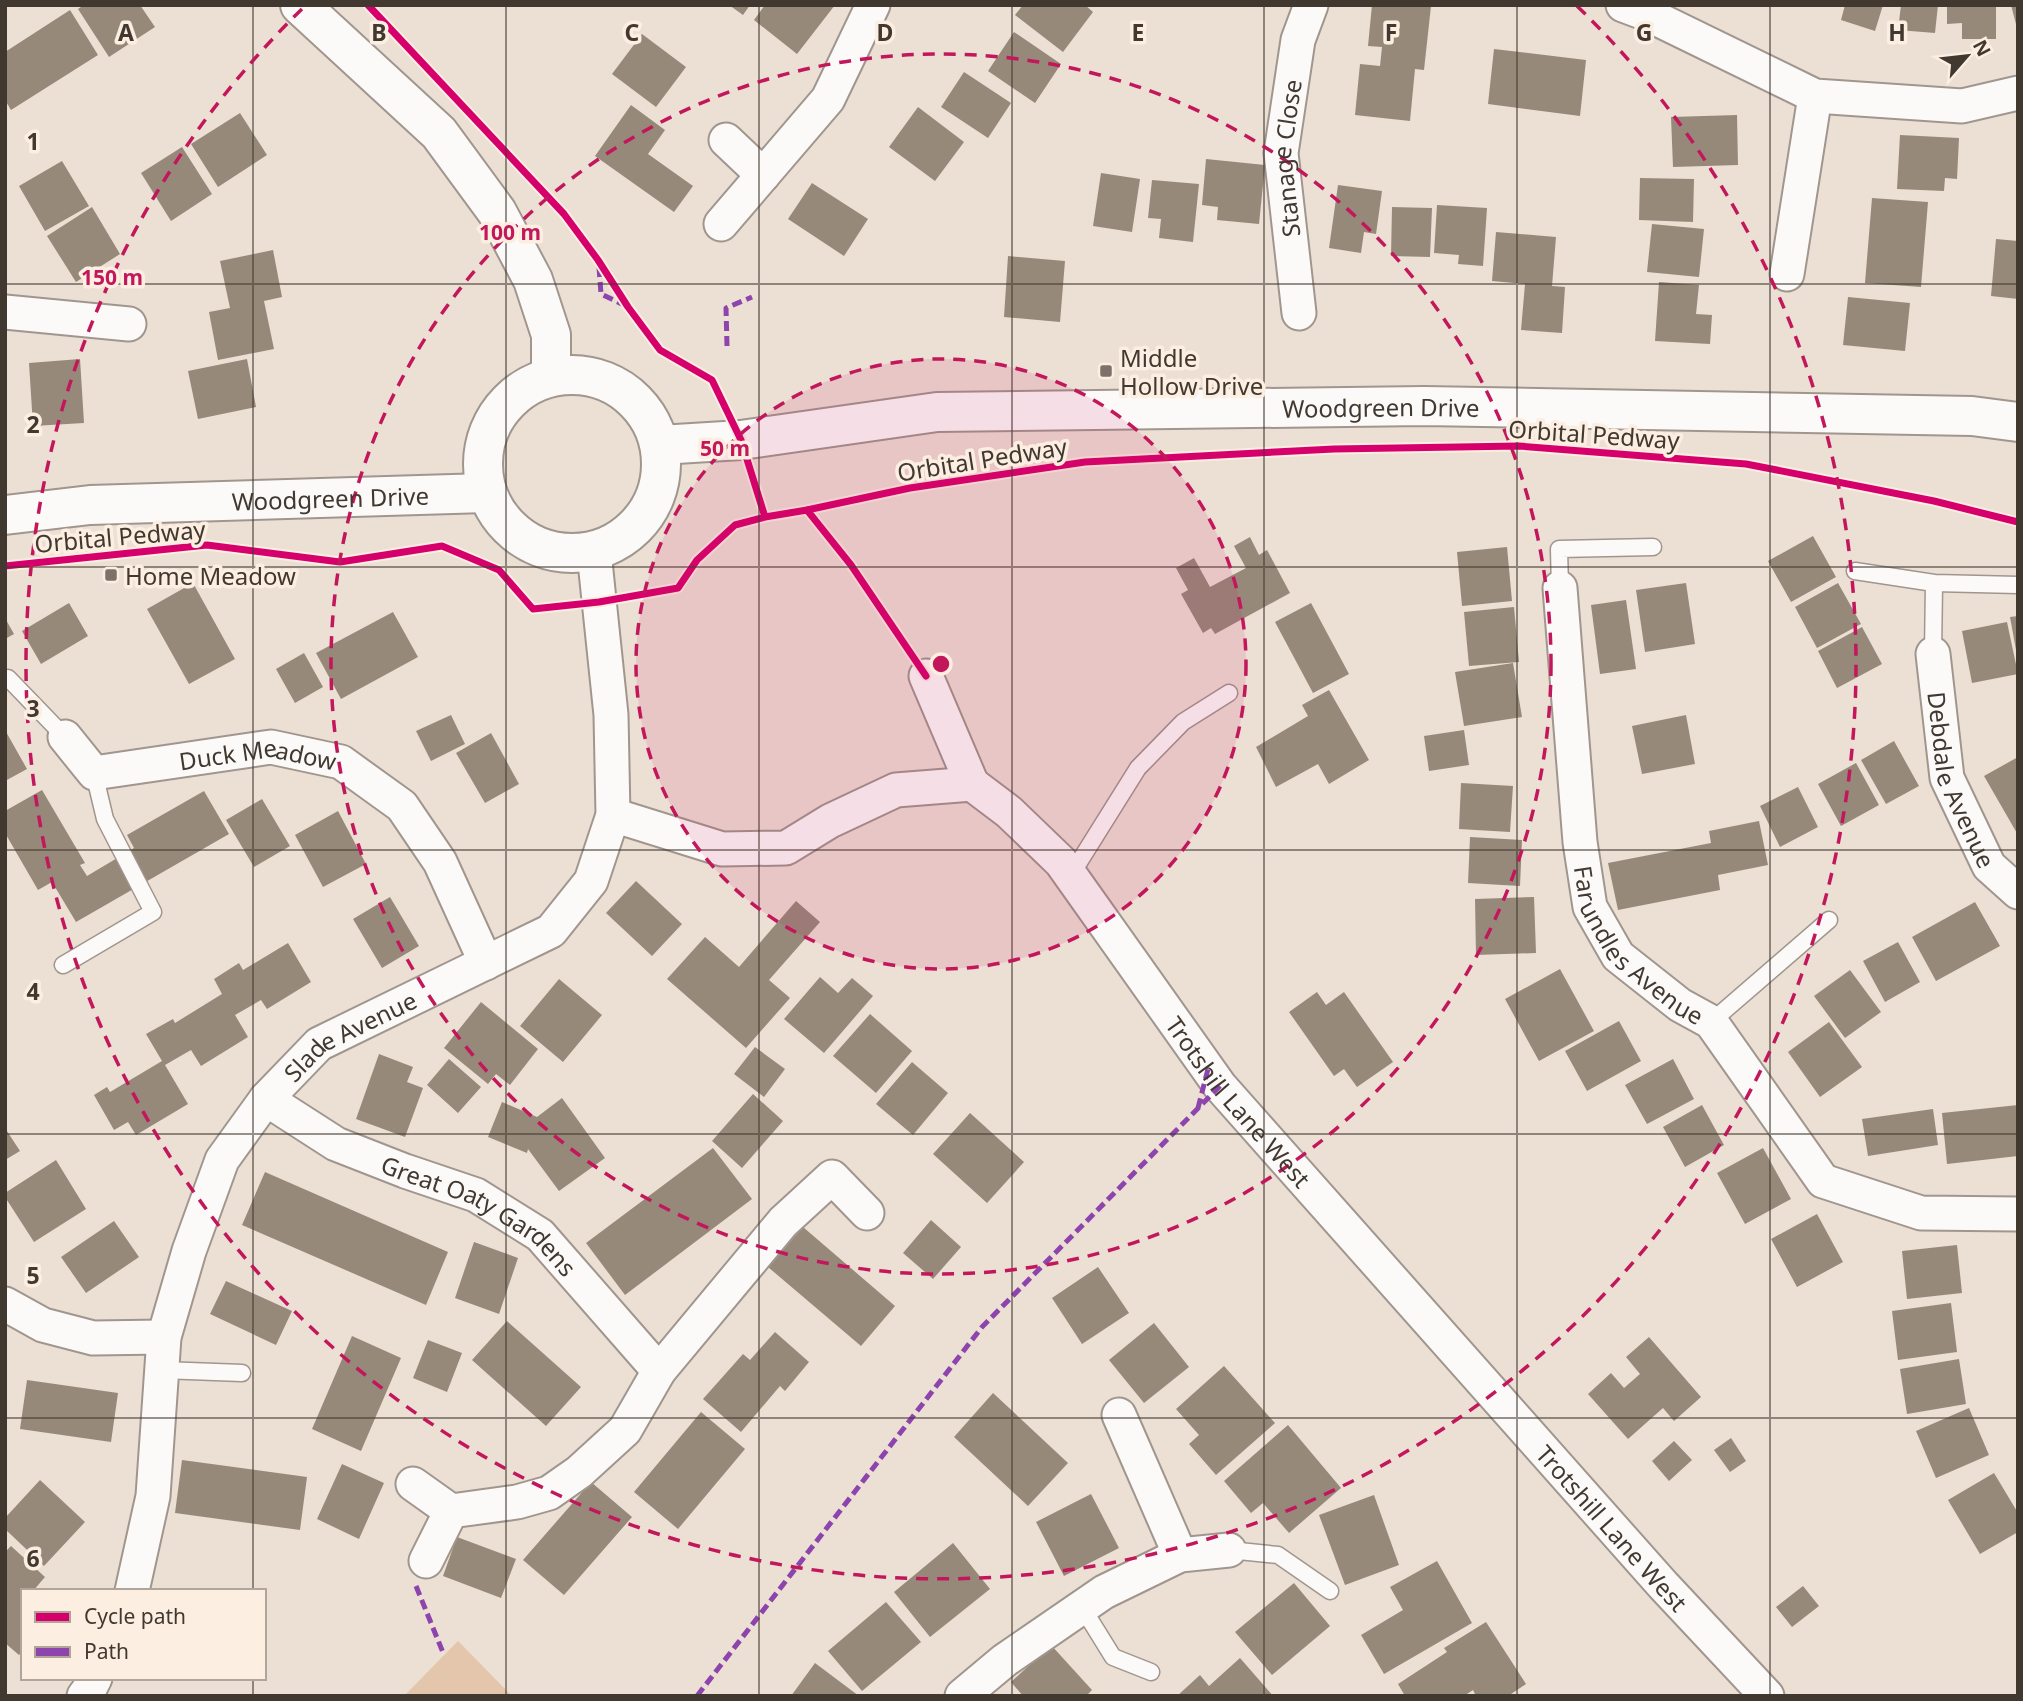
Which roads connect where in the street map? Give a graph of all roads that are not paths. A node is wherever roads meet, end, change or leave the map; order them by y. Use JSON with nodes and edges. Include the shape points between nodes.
{"nodes":[{"id":1,"x":300,"y":5,"type":"edge"},
{"id":2,"x":873,"y":5,"type":"edge"},
{"id":3,"x":1311,"y":5,"type":"edge"},
{"id":4,"x":1640,"y":8,"type":"edge"},
{"id":5,"x":2018,"y":93,"type":"edge"},
{"id":6,"x":1815,"y":96,"type":"junction"},
{"id":7,"x":726,"y":139,"type":"dead end"},
{"id":8,"x":763,"y":175,"type":"junction"},
{"id":9,"x":720,"y":224,"type":"dead end"},
{"id":10,"x":1787,"y":274,"type":"dead end"},
{"id":11,"x":5,"y":312,"type":"edge"},
{"id":12,"x":1299,"y":313,"type":"dead end"},
{"id":13,"x":129,"y":324,"type":"dead end"},
{"id":14,"x":551,"y":376,"type":"junction"},
{"id":15,"x":2018,"y":422,"type":"edge"},
{"id":16,"x":660,"y":445,"type":"junction"},
{"id":17,"x":485,"y":493,"type":"junction"},
{"id":18,"x":5,"y":515,"type":"edge"},
{"id":19,"x":1653,"y":547,"type":"dead end"},
{"id":20,"x":594,"y":552,"type":"junction"},
{"id":21,"x":1855,"y":571,"type":"dead end"},
{"id":22,"x":1934,"y":583,"type":"junction"},
{"id":23,"x":2018,"y":585,"type":"edge"},
{"id":24,"x":1560,"y":588,"type":"joint"},
{"id":25,"x":1933,"y":654,"type":"joint"},
{"id":26,"x":926,"y":676,"type":"dead end"},
{"id":27,"x":8,"y":678,"type":"dead end"},
{"id":28,"x":1229,"y":693,"type":"dead end"},
{"id":29,"x":65,"y":737,"type":"joint"},
{"id":30,"x":94,"y":773,"type":"junction"},
{"id":31,"x":972,"y":784,"type":"junction"},
{"id":32,"x":613,"y":816,"type":"junction"},
{"id":33,"x":1070,"y":875,"type":"junction"},
{"id":34,"x":2018,"y":892,"type":"edge"},
{"id":35,"x":1829,"y":920,"type":"dead end"},
{"id":36,"x":486,"y":963,"type":"junction"},
{"id":37,"x":62,"y":965,"type":"dead end"},
{"id":38,"x":1711,"y":1022,"type":"junction"},
{"id":39,"x":266,"y":1100,"type":"junction"},
{"id":40,"x":867,"y":1213,"type":"dead end"},
{"id":41,"x":2018,"y":1214,"type":"edge"},
{"id":42,"x":5,"y":1304,"type":"edge"},
{"id":43,"x":164,"y":1337,"type":"junction"},
{"id":44,"x":162,"y":1370,"type":"junction"},
{"id":45,"x":659,"y":1371,"type":"junction"},
{"id":46,"x":242,"y":1373,"type":"dead end"},
{"id":47,"x":1119,"y":1415,"type":"dead end"},
{"id":48,"x":413,"y":1484,"type":"dead end"},
{"id":49,"x":451,"y":1511,"type":"junction"},
{"id":50,"x":1229,"y":1550,"type":"joint"},
{"id":51,"x":1180,"y":1555,"type":"junction"},
{"id":52,"x":426,"y":1561,"type":"dead end"},
{"id":53,"x":132,"y":1589,"type":"edge"},
{"id":54,"x":1330,"y":1591,"type":"dead end"},
{"id":55,"x":1082,"y":1607,"type":"junction"},
{"id":56,"x":1151,"y":1672,"type":"dead end"},
{"id":57,"x":94,"y":1680,"type":"edge"},
{"id":58,"x":83,"y":1696,"type":"edge"},
{"id":59,"x":962,"y":1696,"type":"edge"},
{"id":60,"x":1766,"y":1696,"type":"edge"}],
"edges":[{"from":1,"to":14,"type":"main road","via":[[439,133],[497,212],[533,280],[551,335]]},
{"from":2,"to":8,"type":"street","via":[[828,99]]},
{"from":3,"to":12,"type":"street","name":"Stanage Close","via":[[1298,40],[1280,153]]},
{"from":4,"to":6,"type":"street"},
{"from":5,"to":6,"type":"street","via":[[1962,106]]},
{"from":6,"to":10,"type":"street"},
{"from":7,"to":8,"type":"street"},
{"from":8,"to":9,"type":"street"},
{"from":11,"to":13,"type":"street"},
{"from":14,"to":16,"type":"main road","via":[[594,376],[640,404]]},
{"from":14,"to":17,"type":"main road","via":[[503,405],[482,448]]},
{"from":15,"to":16,"type":"main road","name":"Woodgreen Drive","via":[[1972,416],[1424,406],[937,412],[741,440]]},
{"from":16,"to":20,"type":"main road","via":[[659,487],[636,529]]},
{"from":17,"to":18,"type":"main road","name":"Woodgreen Drive","via":[[90,505]]},
{"from":17,"to":20,"type":"main road","via":[[511,531],[558,554]]},
{"from":19,"to":24,"type":"lane","via":[[1559,550]]},
{"from":20,"to":32,"type":"street","name":"Slade Avenue","via":[[611,715]]},
{"from":21,"to":22,"type":"lane"},
{"from":22,"to":23,"type":"lane"},
{"from":22,"to":25,"type":"lane"},
{"from":24,"to":38,"type":"street","name":"Farundles Avenue","via":[[1580,842],[1590,907],[1618,956],[1680,1005]]},
{"from":25,"to":34,"type":"street","name":"Debdale Avenue","via":[[1947,778],[1989,866]]},
{"from":26,"to":31,"type":"street"},
{"from":27,"to":29,"type":"lane"},
{"from":28,"to":33,"type":"lane","via":[[1183,722],[1138,768]]},
{"from":29,"to":30,"type":"street"},
{"from":30,"to":36,"type":"street","name":"Duck Meadow","via":[[271,747],[341,762],[402,806],[440,862]]},
{"from":30,"to":37,"type":"lane","via":[[105,819],[153,912]]},
{"from":31,"to":32,"type":"street","via":[[896,790],[786,848],[722,849]]},
{"from":31,"to":33,"type":"street","name":"Trotshill Lane West","via":[[1009,812]]},
{"from":32,"to":36,"type":"street","name":"Slade Avenue","via":[[591,881],[551,931]]},
{"from":33,"to":60,"type":"street","name":"Trotshill Lane West","via":[[1220,1086]]},
{"from":35,"to":38,"type":"lane"},
{"from":36,"to":39,"type":"street","name":"Slade Avenue","via":[[319,1044]]},
{"from":38,"to":41,"type":"street","name":"Farundles Avenue","via":[[1823,1181],[1921,1213]]},
{"from":39,"to":43,"type":"street","name":"Slade Avenue","via":[[222,1160],[188,1251]]},
{"from":39,"to":45,"type":"street","name":"Great Oaty Gardens","via":[[336,1144],[476,1195],[540,1235]]},
{"from":40,"to":45,"type":"street","via":[[832,1177],[783,1222]]},
{"from":42,"to":43,"type":"street","via":[[43,1325],[93,1338]]},
{"from":43,"to":44,"type":"street","name":"Slade Avenue"},
{"from":44,"to":46,"type":"lane"},
{"from":44,"to":53,"type":"street","name":"Slade Avenue","via":[[153,1496]]},
{"from":45,"to":49,"type":"street","via":[[625,1430],[549,1493]]},
{"from":47,"to":51,"type":"street"},
{"from":48,"to":49,"type":"street"},
{"from":49,"to":52,"type":"street"},
{"from":50,"to":51,"type":"street"},
{"from":50,"to":54,"type":"lane","via":[[1278,1555]]},
{"from":51,"to":55,"type":"street"},
{"from":55,"to":56,"type":"lane","via":[[1113,1657]]},
{"from":55,"to":59,"type":"street"},
{"from":57,"to":58,"type":"street"}]}
